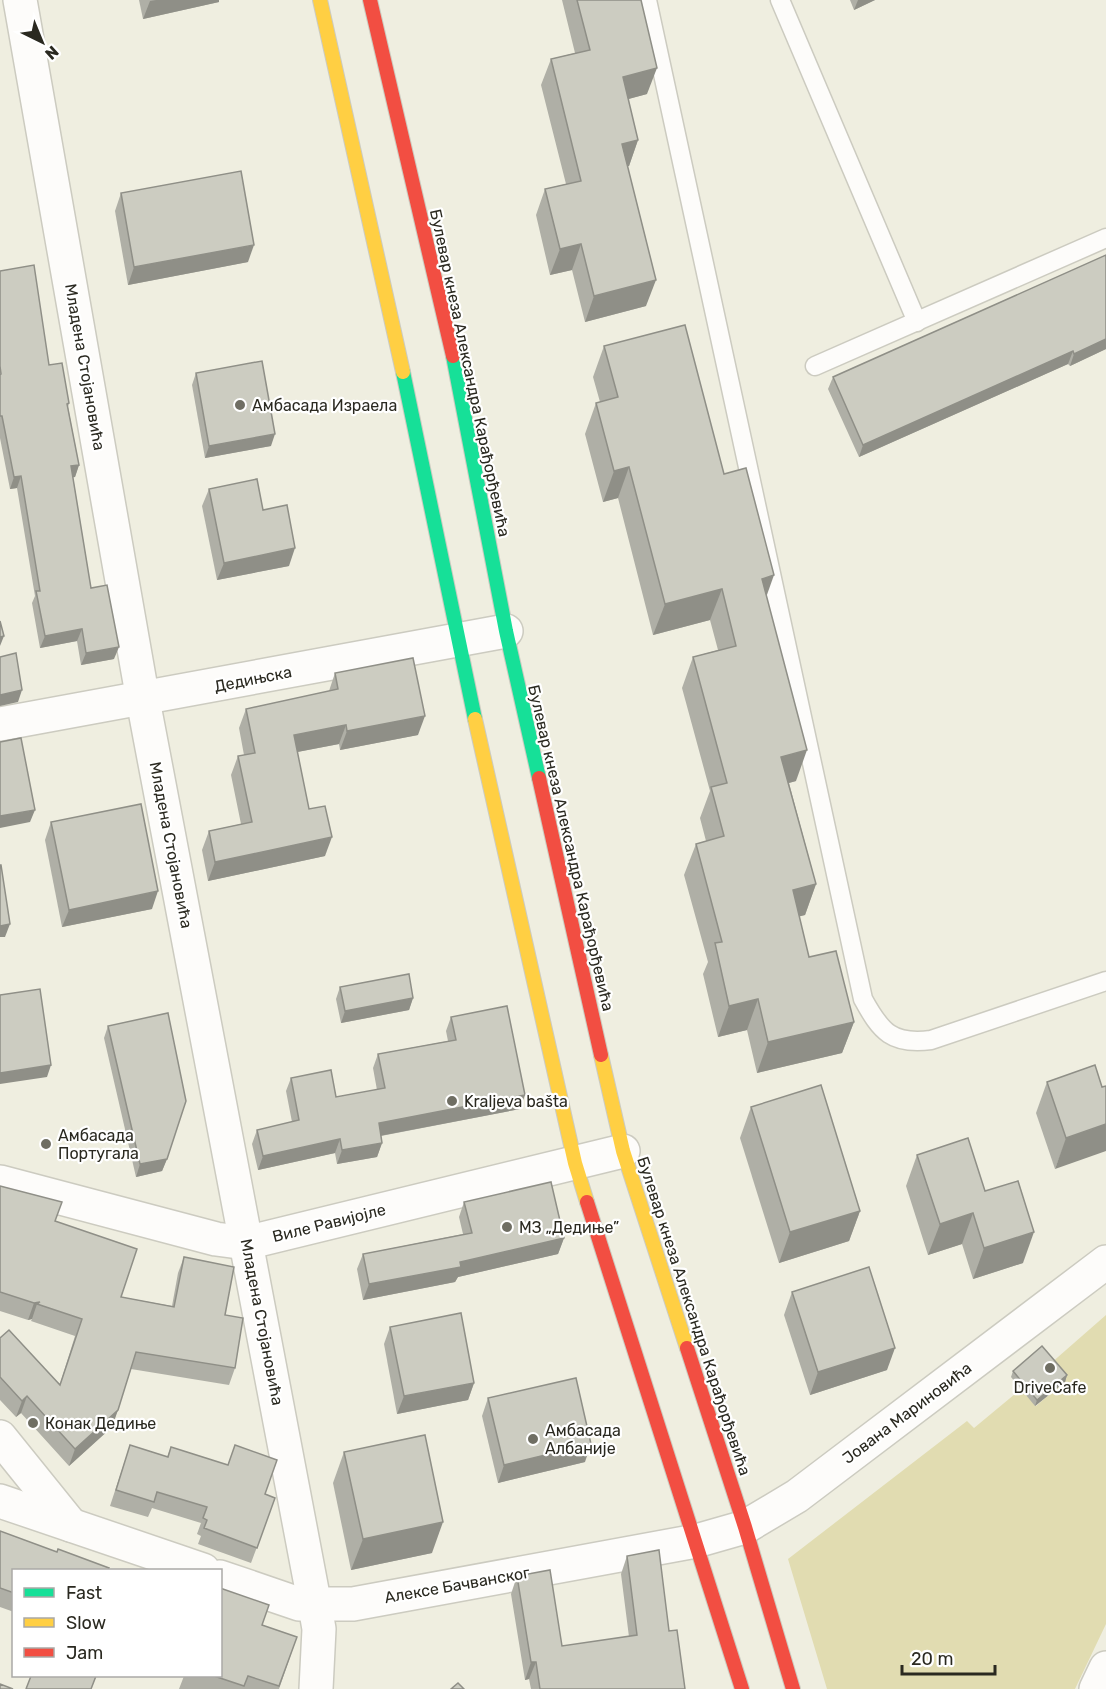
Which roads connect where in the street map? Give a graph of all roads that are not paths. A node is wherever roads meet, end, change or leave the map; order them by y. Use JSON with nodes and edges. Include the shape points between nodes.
{"nodes":[{"id":1,"x":20,"y":0,"type":"edge"},
{"id":2,"x":320,"y":0,"type":"edge"},
{"id":3,"x":370,"y":0,"type":"edge"},
{"id":4,"x":647,"y":0,"type":"edge"},
{"id":5,"x":780,"y":0,"type":"edge"},
{"id":6,"x":1106,"y":238,"type":"edge"},
{"id":7,"x":917,"y":322,"type":"junction"},
{"id":8,"x":815,"y":366,"type":"dead end"},
{"id":9,"x":506,"y":631,"type":"junction"},
{"id":10,"x":457,"y":639,"type":"junction"},
{"id":11,"x":143,"y":700,"type":"junction"},
{"id":12,"x":0,"y":724,"type":"edge"},
{"id":13,"x":1106,"y":981,"type":"edge"},
{"id":14,"x":623,"y":1151,"type":"junction"},
{"id":15,"x":575,"y":1163,"type":"junction"},
{"id":16,"x":0,"y":1182,"type":"edge"},
{"id":17,"x":246,"y":1243,"type":"junction"},
{"id":18,"x":1106,"y":1262,"type":"edge"},
{"id":19,"x":0,"y":1437,"type":"edge"},
{"id":20,"x":0,"y":1501,"type":"edge"},
{"id":21,"x":71,"y":1525,"type":"junction"},
{"id":22,"x":745,"y":1527,"type":"junction"},
{"id":23,"x":696,"y":1541,"type":"junction"},
{"id":24,"x":200,"y":1569,"type":"edge"},
{"id":25,"x":222,"y":1578,"type":"edge"},
{"id":26,"x":315,"y":1606,"type":"junction"},
{"id":27,"x":1106,"y":1668,"type":"edge"},
{"id":28,"x":316,"y":1689,"type":"edge"},
{"id":29,"x":742,"y":1689,"type":"edge"},
{"id":30,"x":793,"y":1689,"type":"edge"},
{"id":31,"x":1096,"y":1689,"type":"edge"}],
"edges":[{"from":1,"to":11,"type":"street","name":"Младена Стојановића"},
{"from":2,"to":10,"type":"street","via":[[392,316]]},
{"from":3,"to":9,"type":"street","name":"Булевар кнеза Александра Карађорђевића","via":[[446,322]]},
{"from":4,"to":13,"type":"lane","via":[[864,999],[874,1019],[890,1036],[911,1042],[931,1040]]},
{"from":5,"to":7,"type":"lane"},
{"from":6,"to":7,"type":"lane"},
{"from":7,"to":8,"type":"lane"},
{"from":9,"to":10,"type":"street","name":"Дедињска"},
{"from":9,"to":14,"type":"street","name":"Булевар кнеза Александра Карађорђевића"},
{"from":10,"to":11,"type":"street","name":"Дедињска"},
{"from":10,"to":15,"type":"street"},
{"from":11,"to":12,"type":"street","name":"Дедињска"},
{"from":11,"to":17,"type":"street","name":"Младена Стојановића"},
{"from":14,"to":15,"type":"street","name":"Виле Равијојле"},
{"from":14,"to":22,"type":"street","name":"Булевар кнеза Александра Карађорђевића"},
{"from":15,"to":17,"type":"street","name":"Виле Равијојле"},
{"from":15,"to":23,"type":"street"},
{"from":16,"to":17,"type":"street","name":"Виле Равијојле","via":[[216,1239]]},
{"from":17,"to":26,"type":"street","name":"Младена Стојановића"},
{"from":18,"to":22,"type":"street","name":"Јована Мариновића","via":[[796,1496]]},
{"from":19,"to":21,"type":"street"},
{"from":20,"to":21,"type":"street"},
{"from":21,"to":24,"type":"street"},
{"from":22,"to":23,"type":"street","name":"Јована Мариновића"},
{"from":22,"to":30,"type":"street","name":"Булевар кнеза Александра Карађорђевића"},
{"from":23,"to":26,"type":"street","name":"Алексе Бачванског","via":[[353,1604]]},
{"from":23,"to":29,"type":"street"},
{"from":25,"to":26,"type":"street","name":"Алексе Бачванског"},
{"from":26,"to":28,"type":"street","name":"Младена Стојановића","via":[[319,1629]]},
{"from":27,"to":31,"type":"street"}]}
